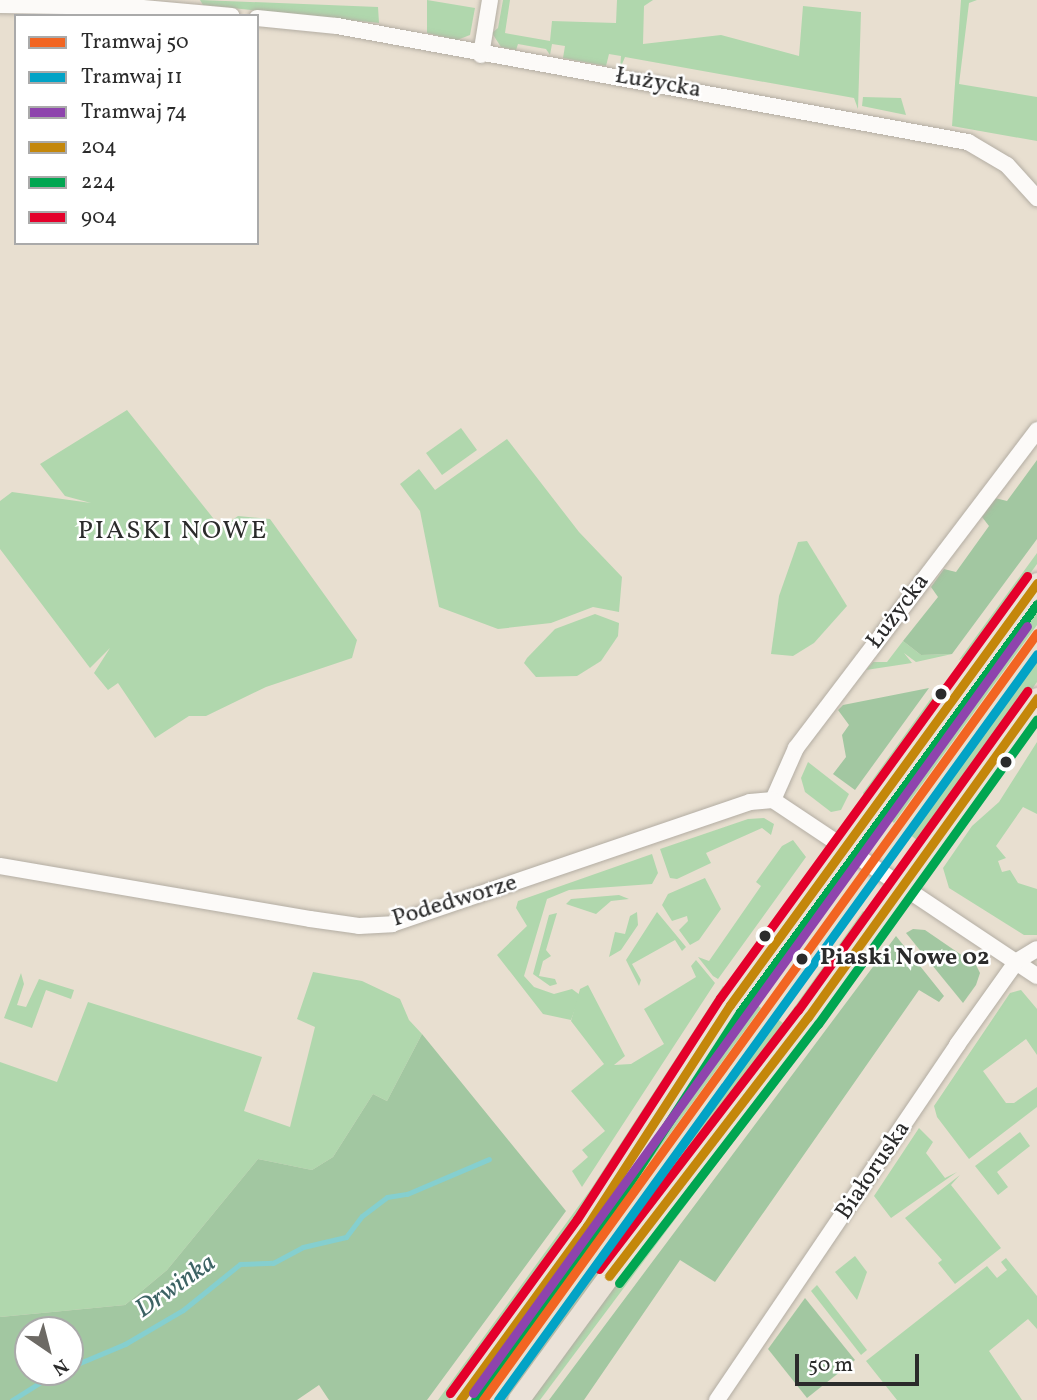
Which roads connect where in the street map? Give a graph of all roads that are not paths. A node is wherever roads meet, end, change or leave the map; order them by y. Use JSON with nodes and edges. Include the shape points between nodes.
{"nodes":[{"id":1,"x":491,"y":0,"type":"edge"},
{"id":2,"x":0,"y":5,"type":"edge"},
{"id":3,"x":210,"y":14,"type":"edge"},
{"id":4,"x":259,"y":18,"type":"edge"},
{"id":5,"x":481,"y":55,"type":"junction"},
{"id":6,"x":1037,"y":198,"type":"edge"},
{"id":7,"x":1037,"y":430,"type":"edge"},
{"id":8,"x":1037,"y":583,"type":"edge"},
{"id":9,"x":1037,"y":698,"type":"edge"},
{"id":10,"x":773,"y":800,"type":"junction"},
{"id":11,"x":845,"y":847,"type":"junction"},
{"id":12,"x":0,"y":866,"type":"edge"},
{"id":13,"x":905,"y":887,"type":"junction"},
{"id":14,"x":1037,"y":949,"type":"edge"},
{"id":15,"x":1017,"y":961,"type":"junction"},
{"id":16,"x":1037,"y":976,"type":"edge"},
{"id":17,"x":460,"y":1400,"type":"edge"},
{"id":18,"x":518,"y":1400,"type":"edge"},
{"id":19,"x":717,"y":1400,"type":"edge"}],
"edges":[{"from":1,"to":5,"type":"street"},
{"from":2,"to":3,"type":"street","via":[[132,7]]},
{"from":4,"to":5,"type":"street","name":"Łużycka","via":[[337,26]]},
{"from":5,"to":6,"type":"street","name":"Łużycka","via":[[857,118],[968,142],[1007,165]]},
{"from":7,"to":10,"type":"street","name":"Łużycka","via":[[796,748]]},
{"from":8,"to":11,"type":"main road"},
{"from":9,"to":13,"type":"main road"},
{"from":10,"to":11,"type":"street"},
{"from":10,"to":12,"type":"street","name":"Podedworze","via":[[750,802],[412,919],[383,924],[310,919]]},
{"from":11,"to":13,"type":"street"},
{"from":11,"to":17,"type":"main road","via":[[722,1017],[587,1226]]},
{"from":13,"to":15,"type":"street"},
{"from":13,"to":18,"type":"main road"},
{"from":14,"to":15,"type":"street","name":"Białoruska"},
{"from":15,"to":16,"type":"street"},
{"from":15,"to":19,"type":"street","name":"Białoruska"}]}
